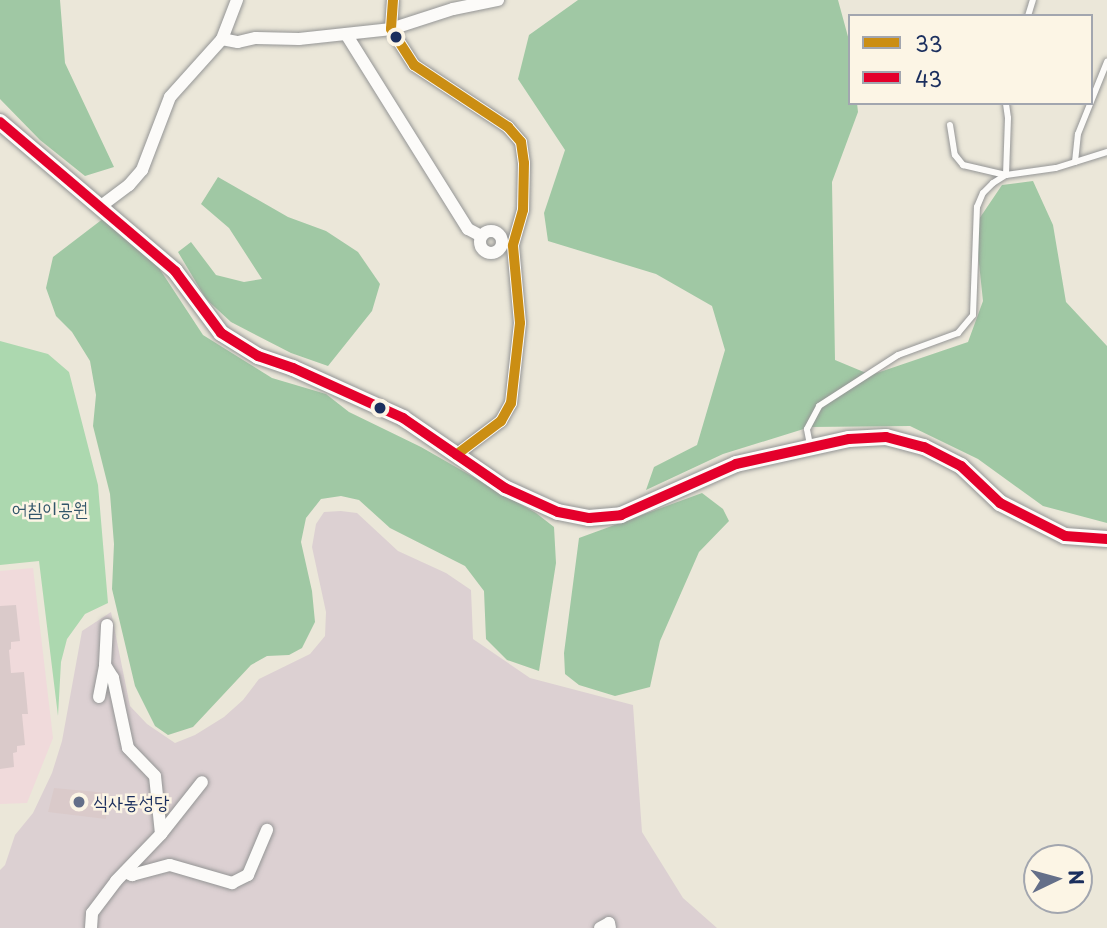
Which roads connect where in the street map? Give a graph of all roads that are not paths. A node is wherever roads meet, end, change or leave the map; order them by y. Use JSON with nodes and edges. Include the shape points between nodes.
{"nodes":[{"id":1,"x":237,"y":0,"type":"edge"},
{"id":2,"x":393,"y":0,"type":"edge"},
{"id":3,"x":498,"y":0,"type":"edge"},
{"id":4,"x":391,"y":29,"type":"junction"},
{"id":5,"x":346,"y":34,"type":"junction"},
{"id":6,"x":222,"y":39,"type":"junction"},
{"id":7,"x":1107,"y":62,"type":"edge"},
{"id":8,"x":1093,"y":97,"type":"edge"},
{"id":9,"x":1006,"y":105,"type":"edge"},
{"id":10,"x":1090,"y":105,"type":"edge"},
{"id":11,"x":0,"y":122,"type":"edge"},
{"id":12,"x":950,"y":125,"type":"dead end"},
{"id":13,"x":1107,"y":152,"type":"edge"},
{"id":14,"x":1075,"y":162,"type":"junction"},
{"id":15,"x":1006,"y":175,"type":"junction"},
{"id":16,"x":101,"y":206,"type":"junction"},
{"id":17,"x":507,"y":245,"type":"junction"},
{"id":18,"x":811,"y":447,"type":"junction"},
{"id":19,"x":456,"y":455,"type":"junction"},
{"id":20,"x":1107,"y":539,"type":"edge"},
{"id":21,"x":107,"y":625,"type":"dead end"},
{"id":22,"x":105,"y":665,"type":"junction"},
{"id":23,"x":99,"y":697,"type":"dead end"},
{"id":24,"x":202,"y":782,"type":"dead end"},
{"id":25,"x":267,"y":830,"type":"dead end"},
{"id":26,"x":161,"y":834,"type":"junction"},
{"id":27,"x":125,"y":872,"type":"junction"},
{"id":28,"x":90,"y":928,"type":"edge"},
{"id":29,"x":600,"y":928,"type":"edge"},
{"id":30,"x":610,"y":928,"type":"edge"}],
"edges":[{"from":1,"to":6,"type":"street"},
{"from":2,"to":4,"type":"street"},
{"from":3,"to":4,"type":"street"},
{"from":4,"to":5,"type":"street"},
{"from":4,"to":17,"type":"street","via":[[414,65],[508,127],[521,142],[523,210]]},
{"from":5,"to":6,"type":"street"},
{"from":5,"to":17,"type":"street","via":[[468,229],[481,236],[480,247],[496,253]]},
{"from":6,"to":16,"type":"street","via":[[170,97],[142,170]]},
{"from":7,"to":8,"type":"lane"},
{"from":9,"to":15,"type":"lane"},
{"from":10,"to":14,"type":"lane","via":[[1078,134]]},
{"from":11,"to":16,"type":"street"},
{"from":12,"to":15,"type":"lane","via":[[955,155],[963,165]]},
{"from":13,"to":14,"type":"lane"},
{"from":14,"to":15,"type":"lane"},
{"from":15,"to":18,"type":"lane","via":[[983,193],[977,207],[973,315],[958,333],[898,355],[819,406],[807,429]]},
{"from":16,"to":19,"type":"street","via":[[175,271],[221,334],[258,356],[403,418]]},
{"from":17,"to":19,"type":"street","via":[[520,323],[511,403],[500,421]]},
{"from":18,"to":19,"type":"street","via":[[736,464],[621,515],[589,519],[558,512],[505,488]]},
{"from":18,"to":20,"type":"street","via":[[886,437],[924,447],[961,466],[1000,503],[1054,531]]},
{"from":21,"to":22,"type":"street"},
{"from":22,"to":23,"type":"street"},
{"from":22,"to":26,"type":"street","via":[[113,678],[128,748],[155,776]]},
{"from":24,"to":26,"type":"street"},
{"from":25,"to":27,"type":"street","via":[[248,875],[232,883],[170,865],[132,875]]},
{"from":26,"to":27,"type":"street"},
{"from":27,"to":28,"type":"street","via":[[92,913]]},
{"from":29,"to":30,"type":"street","via":[[609,923]]}]}
